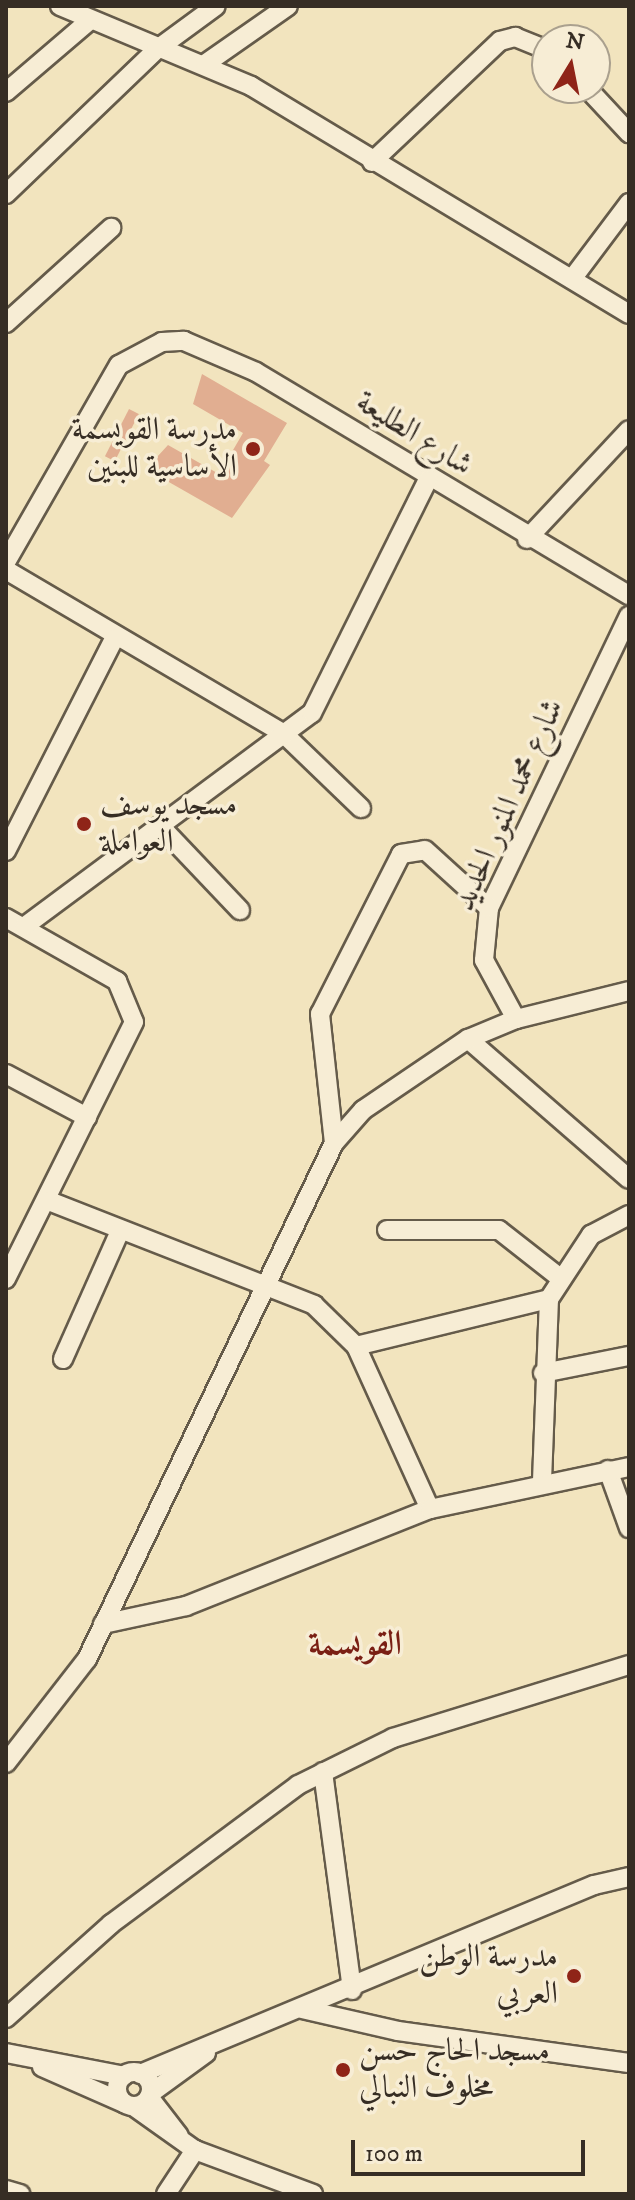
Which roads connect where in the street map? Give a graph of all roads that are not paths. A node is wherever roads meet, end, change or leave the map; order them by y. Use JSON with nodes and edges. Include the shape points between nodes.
{"nodes":[{"id":1,"x":60,"y":6,"type":"edge"},
{"id":2,"x":216,"y":6,"type":"edge"},
{"id":3,"x":288,"y":6,"type":"edge"},
{"id":4,"x":89,"y":21,"type":"junction"},
{"id":5,"x":531,"y":44,"type":"edge"},
{"id":6,"x":156,"y":50,"type":"junction"},
{"id":7,"x":205,"y":64,"type":"junction"},
{"id":8,"x":6,"y":92,"type":"edge"},
{"id":9,"x":602,"y":104,"type":"edge"},
{"id":10,"x":629,"y":133,"type":"edge"},
{"id":11,"x":372,"y":162,"type":"junction"},
{"id":12,"x":6,"y":194,"type":"edge"},
{"id":13,"x":629,"y":203,"type":"edge"},
{"id":14,"x":111,"y":228,"type":"dead end"},
{"id":15,"x":572,"y":279,"type":"junction"},
{"id":16,"x":629,"y":314,"type":"edge"},
{"id":17,"x":6,"y":323,"type":"edge"},
{"id":18,"x":629,"y":430,"type":"edge"},
{"id":19,"x":428,"y":479,"type":"junction"},
{"id":20,"x":527,"y":539,"type":"junction"},
{"id":21,"x":6,"y":562,"type":"edge"},
{"id":22,"x":6,"y":570,"type":"edge"},
{"id":23,"x":629,"y":595,"type":"edge"},
{"id":24,"x":629,"y":616,"type":"edge"},
{"id":25,"x":114,"y":639,"type":"junction"},
{"id":26,"x":284,"y":734,"type":"junction"},
{"id":27,"x":361,"y":808,"type":"dead end"},
{"id":28,"x":163,"y":829,"type":"junction"},
{"id":29,"x":6,"y":851,"type":"edge"},
{"id":30,"x":489,"y":908,"type":"junction"},
{"id":31,"x":240,"y":910,"type":"dead end"},
{"id":32,"x":6,"y":918,"type":"edge"},
{"id":33,"x":25,"y":926,"type":"junction"},
{"id":34,"x":629,"y":991,"type":"edge"},
{"id":35,"x":516,"y":1019,"type":"junction"},
{"id":36,"x":468,"y":1039,"type":"junction"},
{"id":37,"x":6,"y":1074,"type":"edge"},
{"id":38,"x":87,"y":1117,"type":"junction"},
{"id":39,"x":334,"y":1143,"type":"junction"},
{"id":40,"x":629,"y":1179,"type":"edge"},
{"id":41,"x":49,"y":1201,"type":"junction"},
{"id":42,"x":629,"y":1215,"type":"edge"},
{"id":43,"x":387,"y":1230,"type":"dead end"},
{"id":44,"x":119,"y":1233,"type":"junction"},
{"id":45,"x":559,"y":1277,"type":"junction"},
{"id":46,"x":6,"y":1279,"type":"edge"},
{"id":47,"x":259,"y":1289,"type":"junction"},
{"id":48,"x":549,"y":1299,"type":"junction"},
{"id":49,"x":356,"y":1346,"type":"junction"},
{"id":50,"x":629,"y":1356,"type":"edge"},
{"id":51,"x":63,"y":1359,"type":"dead end"},
{"id":52,"x":543,"y":1373,"type":"junction"},
{"id":53,"x":629,"y":1467,"type":"edge"},
{"id":54,"x":608,"y":1470,"type":"junction"},
{"id":55,"x":542,"y":1481,"type":"junction"},
{"id":56,"x":430,"y":1509,"type":"junction"},
{"id":57,"x":629,"y":1528,"type":"edge"},
{"id":58,"x":103,"y":1624,"type":"junction"},
{"id":59,"x":629,"y":1665,"type":"edge"},
{"id":60,"x":6,"y":1763,"type":"edge"},
{"id":61,"x":323,"y":1772,"type":"junction"},
{"id":62,"x":629,"y":1877,"type":"edge"},
{"id":63,"x":352,"y":1990,"type":"junction"},
{"id":64,"x":302,"y":2009,"type":"junction"},
{"id":65,"x":6,"y":2018,"type":"edge"},
{"id":66,"x":218,"y":2044,"type":"junction"},
{"id":67,"x":6,"y":2053,"type":"edge"},
{"id":68,"x":25,"y":2058,"type":"junction"},
{"id":69,"x":629,"y":2063,"type":"edge"},
{"id":70,"x":132,"y":2075,"type":"junction"},
{"id":71,"x":139,"y":2100,"type":"junction"},
{"id":72,"x":189,"y":2146,"type":"junction"},
{"id":73,"x":6,"y":2190,"type":"edge"},
{"id":74,"x":20,"y":2194,"type":"edge"},
{"id":75,"x":166,"y":2194,"type":"edge"},
{"id":76,"x":313,"y":2194,"type":"edge"}],
"edges":[{"from":1,"to":4,"type":"street"},
{"from":2,"to":6,"type":"street"},
{"from":3,"to":7,"type":"street"},
{"from":4,"to":6,"type":"street"},
{"from":4,"to":8,"type":"street"},
{"from":5,"to":11,"type":"street","via":[[515,37],[500,41]]},
{"from":6,"to":7,"type":"street"},
{"from":6,"to":12,"type":"street"},
{"from":7,"to":11,"type":"street"},
{"from":9,"to":10,"type":"street"},
{"from":11,"to":15,"type":"street"},
{"from":13,"to":15,"type":"street"},
{"from":14,"to":17,"type":"street"},
{"from":15,"to":16,"type":"street"},
{"from":18,"to":20,"type":"street"},
{"from":19,"to":20,"type":"street","name":"شارع الطليعة"},
{"from":19,"to":21,"type":"street","name":"شارع الطليعة","via":[[210,347],[162,342],[119,365],[103,386]]},
{"from":19,"to":26,"type":"street","via":[[312,713]]},
{"from":20,"to":23,"type":"street","name":"شارع الطليعة"},
{"from":22,"to":25,"type":"street"},
{"from":24,"to":30,"type":"street","name":"شارع محمد المنور الحديد"},
{"from":25,"to":26,"type":"street"},
{"from":25,"to":29,"type":"street"},
{"from":26,"to":27,"type":"street"},
{"from":26,"to":28,"type":"street"},
{"from":28,"to":31,"type":"street"},
{"from":28,"to":33,"type":"street"},
{"from":30,"to":35,"type":"street","name":"شارع محمد المنور الحديد","via":[[483,948],[489,980]]},
{"from":30,"to":39,"type":"street","via":[[425,850],[401,854],[320,1014]]},
{"from":32,"to":33,"type":"street"},
{"from":33,"to":38,"type":"street","via":[[117,981],[132,1003],[134,1022]]},
{"from":34,"to":35,"type":"street"},
{"from":35,"to":36,"type":"street"},
{"from":36,"to":39,"type":"street","via":[[363,1110]]},
{"from":36,"to":40,"type":"street"},
{"from":37,"to":38,"type":"street"},
{"from":38,"to":41,"type":"street"},
{"from":39,"to":47,"type":"street"},
{"from":41,"to":44,"type":"street"},
{"from":41,"to":46,"type":"street"},
{"from":42,"to":45,"type":"street","via":[[591,1235]]},
{"from":43,"to":45,"type":"street","via":[[499,1230]]},
{"from":44,"to":47,"type":"street"},
{"from":44,"to":51,"type":"street"},
{"from":45,"to":48,"type":"street"},
{"from":47,"to":49,"type":"street","via":[[314,1305]]},
{"from":47,"to":58,"type":"street"},
{"from":48,"to":49,"type":"street"},
{"from":48,"to":52,"type":"street"},
{"from":49,"to":56,"type":"street"},
{"from":50,"to":52,"type":"street"},
{"from":52,"to":55,"type":"street"},
{"from":53,"to":54,"type":"street"},
{"from":54,"to":55,"type":"street"},
{"from":54,"to":57,"type":"street"},
{"from":55,"to":56,"type":"street"},
{"from":56,"to":58,"type":"street","via":[[186,1606]]},
{"from":58,"to":60,"type":"street","via":[[61,1701]]},
{"from":59,"to":61,"type":"street","via":[[393,1738]]},
{"from":61,"to":63,"type":"street"},
{"from":61,"to":65,"type":"street","via":[[215,1842]]},
{"from":62,"to":63,"type":"street","via":[[594,1885]]},
{"from":63,"to":64,"type":"street"},
{"from":64,"to":66,"type":"street"},
{"from":64,"to":69,"type":"street","via":[[398,2031]]},
{"from":66,"to":70,"type":"street"},
{"from":66,"to":71,"type":"street"},
{"from":67,"to":68,"type":"street"},
{"from":68,"to":70,"type":"street"},
{"from":68,"to":71,"type":"street"},
{"from":70,"to":71,"type":"street"},
{"from":70,"to":71,"type":"street","via":[[118,2093]]},
{"from":71,"to":72,"type":"street"},
{"from":72,"to":75,"type":"street"},
{"from":72,"to":76,"type":"street"},
{"from":73,"to":74,"type":"street"}]}
